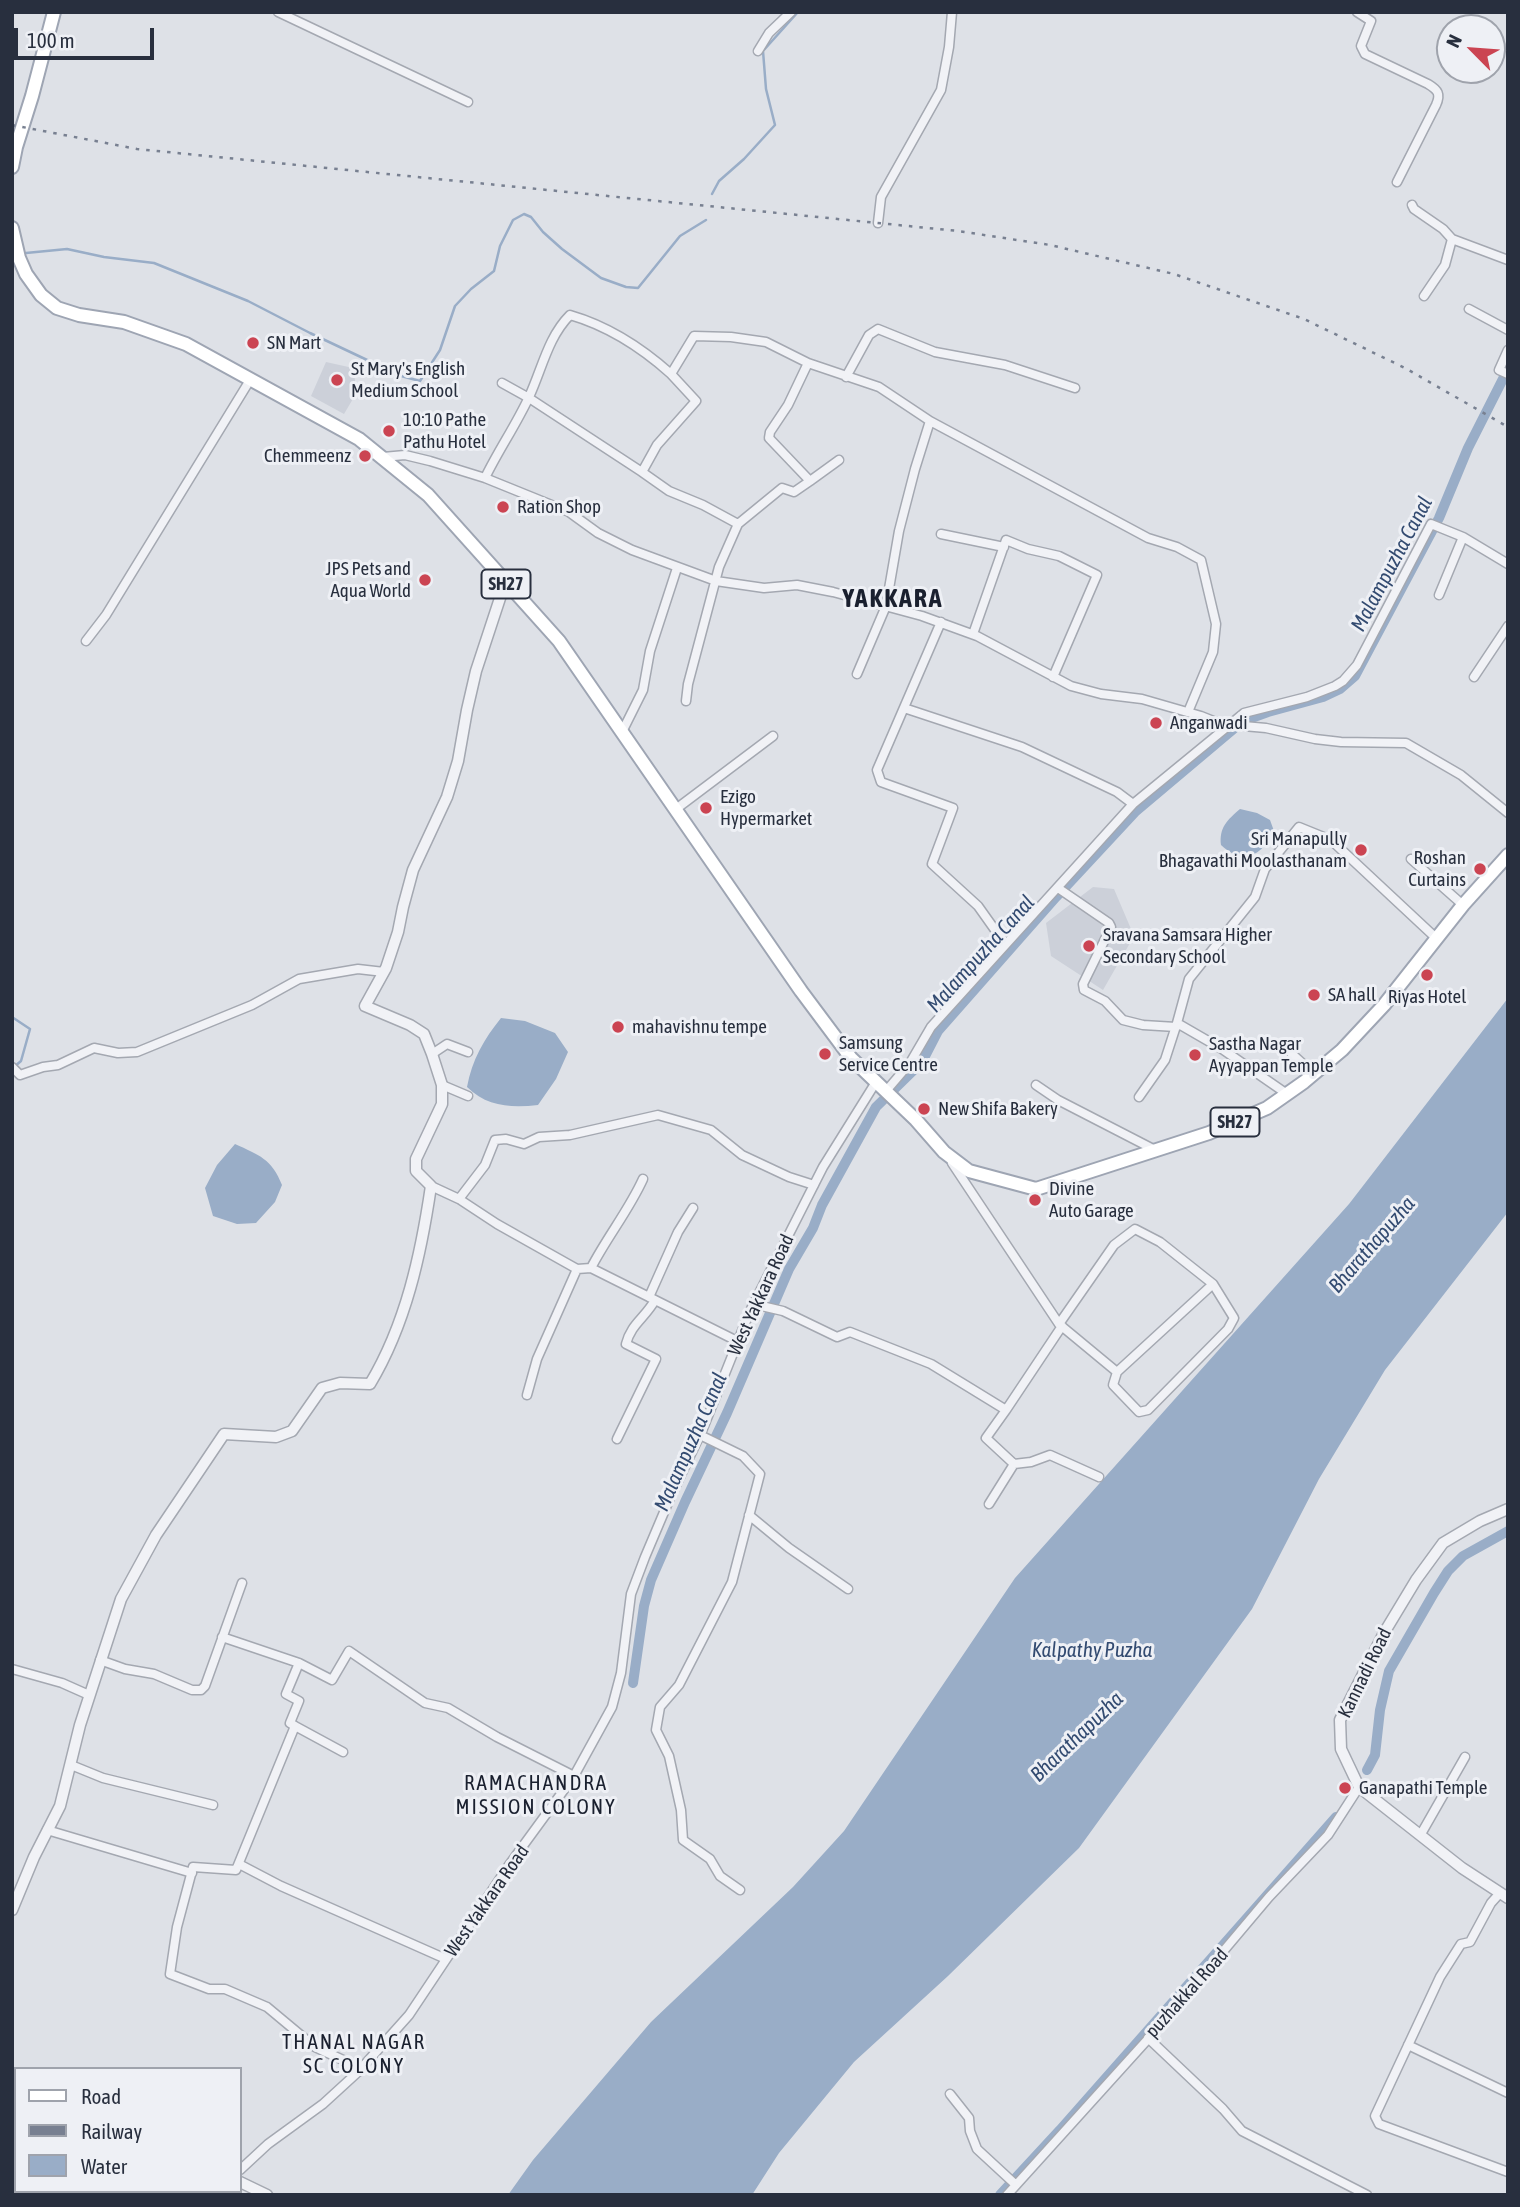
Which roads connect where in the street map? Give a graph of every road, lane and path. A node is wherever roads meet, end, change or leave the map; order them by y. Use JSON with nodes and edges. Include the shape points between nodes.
{"nodes":[{"id":1,"x":54,"y":12,"type":"edge"},
{"id":2,"x":278,"y":12,"type":"edge"},
{"id":3,"x":791,"y":12,"type":"edge"},
{"id":4,"x":952,"y":12,"type":"edge"},
{"id":5,"x":1357,"y":12,"type":"edge"},
{"id":6,"x":758,"y":51,"type":"dead end"},
{"id":7,"x":468,"y":102,"type":"dead end"},
{"id":8,"x":12,"y":167,"type":"edge"},
{"id":9,"x":1396,"y":182,"type":"dead end"},
{"id":10,"x":1412,"y":205,"type":"dead end"},
{"id":11,"x":878,"y":223,"type":"dead end"},
{"id":12,"x":12,"y":228,"type":"edge"},
{"id":13,"x":1452,"y":239,"type":"junction"},
{"id":14,"x":1508,"y":260,"type":"edge"},
{"id":15,"x":1424,"y":296,"type":"dead end"},
{"id":16,"x":1469,"y":309,"type":"dead end"},
{"id":17,"x":1508,"y":330,"type":"edge"},
{"id":18,"x":1508,"y":350,"type":"edge"},
{"id":19,"x":808,"y":363,"type":"junction"},
{"id":20,"x":671,"y":374,"type":"junction"},
{"id":21,"x":1508,"y":374,"type":"edge"},
{"id":22,"x":846,"y":377,"type":"junction"},
{"id":23,"x":250,"y":380,"type":"junction"},
{"id":24,"x":502,"y":383,"type":"dead end"},
{"id":25,"x":1075,"y":388,"type":"dead end"},
{"id":26,"x":528,"y":398,"type":"junction"},
{"id":27,"x":930,"y":421,"type":"junction"},
{"id":28,"x":383,"y":457,"type":"junction"},
{"id":29,"x":839,"y":460,"type":"dead end"},
{"id":30,"x":642,"y":472,"type":"junction"},
{"id":31,"x":485,"y":478,"type":"junction"},
{"id":32,"x":810,"y":481,"type":"junction"},
{"id":33,"x":738,"y":524,"type":"junction"},
{"id":34,"x":941,"y":534,"type":"dead end"},
{"id":35,"x":1463,"y":537,"type":"junction"},
{"id":36,"x":1004,"y":547,"type":"junction"},
{"id":37,"x":1508,"y":564,"type":"edge"},
{"id":38,"x":677,"y":568,"type":"junction"},
{"id":39,"x":716,"y":581,"type":"junction"},
{"id":40,"x":505,"y":583,"type":"junction"},
{"id":41,"x":1439,"y":595,"type":"dead end"},
{"id":42,"x":886,"y":606,"type":"junction"},
{"id":43,"x":941,"y":622,"type":"junction"},
{"id":44,"x":1508,"y":626,"type":"edge"},
{"id":45,"x":973,"y":634,"type":"junction"},
{"id":46,"x":86,"y":641,"type":"dead end"},
{"id":47,"x":857,"y":674,"type":"dead end"},
{"id":48,"x":1053,"y":677,"type":"junction"},
{"id":49,"x":1474,"y":677,"type":"dead end"},
{"id":50,"x":686,"y":701,"type":"dead end"},
{"id":51,"x":904,"y":708,"type":"junction"},
{"id":52,"x":1188,"y":712,"type":"junction"},
{"id":53,"x":1237,"y":725,"type":"junction"},
{"id":54,"x":622,"y":732,"type":"junction"},
{"id":55,"x":773,"y":736,"type":"dead end"},
{"id":56,"x":1133,"y":804,"type":"junction"},
{"id":57,"x":676,"y":809,"type":"junction"},
{"id":58,"x":1508,"y":813,"type":"edge"},
{"id":59,"x":1508,"y":855,"type":"edge"},
{"id":60,"x":1411,"y":859,"type":"dead end"},
{"id":61,"x":1058,"y":888,"type":"junction"},
{"id":62,"x":1463,"y":905,"type":"junction"},
{"id":63,"x":1436,"y":938,"type":"junction"},
{"id":64,"x":1005,"y":944,"type":"junction"},
{"id":65,"x":384,"y":972,"type":"junction"},
{"id":66,"x":1176,"y":1025,"type":"junction"},
{"id":67,"x":468,"y":1052,"type":"dead end"},
{"id":68,"x":1291,"y":1052,"type":"dead end"},
{"id":69,"x":432,"y":1054,"type":"junction"},
{"id":70,"x":12,"y":1067,"type":"edge"},
{"id":71,"x":1314,"y":1074,"type":"junction"},
{"id":72,"x":442,"y":1085,"type":"junction"},
{"id":73,"x":1036,"y":1085,"type":"dead end"},
{"id":74,"x":885,"y":1090,"type":"junction"},
{"id":75,"x":1287,"y":1094,"type":"junction"},
{"id":76,"x":468,"y":1096,"type":"dead end"},
{"id":77,"x":1139,"y":1097,"type":"dead end"},
{"id":78,"x":1157,"y":1150,"type":"junction"},
{"id":79,"x":944,"y":1152,"type":"junction"},
{"id":80,"x":643,"y":1179,"type":"dead end"},
{"id":81,"x":814,"y":1185,"type":"junction"},
{"id":82,"x":431,"y":1186,"type":"junction"},
{"id":83,"x":460,"y":1199,"type":"junction"},
{"id":84,"x":693,"y":1208,"type":"dead end"},
{"id":85,"x":592,"y":1268,"type":"junction"},
{"id":86,"x":577,"y":1269,"type":"junction"},
{"id":87,"x":1213,"y":1284,"type":"junction"},
{"id":88,"x":652,"y":1298,"type":"junction"},
{"id":89,"x":753,"y":1304,"type":"junction"},
{"id":90,"x":1061,"y":1325,"type":"junction"},
{"id":91,"x":739,"y":1342,"type":"junction"},
{"id":92,"x":1117,"y":1372,"type":"junction"},
{"id":93,"x":527,"y":1395,"type":"dead end"},
{"id":94,"x":1006,"y":1410,"type":"junction"},
{"id":95,"x":701,"y":1435,"type":"junction"},
{"id":96,"x":617,"y":1439,"type":"dead end"},
{"id":97,"x":1014,"y":1464,"type":"junction"},
{"id":98,"x":1100,"y":1478,"type":"dead end"},
{"id":99,"x":989,"y":1504,"type":"dead end"},
{"id":100,"x":1508,"y":1509,"type":"edge"},
{"id":101,"x":749,"y":1516,"type":"junction"},
{"id":102,"x":242,"y":1583,"type":"dead end"},
{"id":103,"x":848,"y":1589,"type":"dead end"},
{"id":104,"x":222,"y":1637,"type":"junction"},
{"id":105,"x":100,"y":1660,"type":"junction"},
{"id":106,"x":299,"y":1664,"type":"junction"},
{"id":107,"x":12,"y":1669,"type":"edge"},
{"id":108,"x":89,"y":1695,"type":"junction"},
{"id":109,"x":295,"y":1726,"type":"junction"},
{"id":110,"x":343,"y":1752,"type":"dead end"},
{"id":111,"x":1465,"y":1757,"type":"dead end"},
{"id":112,"x":71,"y":1765,"type":"junction"},
{"id":113,"x":574,"y":1776,"type":"junction"},
{"id":114,"x":1359,"y":1787,"type":"junction"},
{"id":115,"x":213,"y":1805,"type":"dead end"},
{"id":116,"x":47,"y":1830,"type":"junction"},
{"id":117,"x":1421,"y":1834,"type":"junction"},
{"id":118,"x":239,"y":1864,"type":"junction"},
{"id":119,"x":192,"y":1873,"type":"junction"},
{"id":120,"x":740,"y":1890,"type":"dead end"},
{"id":121,"x":1504,"y":1895,"type":"edge"},
{"id":122,"x":12,"y":1910,"type":"edge"},
{"id":123,"x":446,"y":1959,"type":"junction"},
{"id":124,"x":1148,"y":2038,"type":"junction"},
{"id":125,"x":1408,"y":2045,"type":"junction"},
{"id":126,"x":358,"y":2072,"type":"junction"},
{"id":127,"x":1508,"y":2093,"type":"edge"},
{"id":128,"x":950,"y":2094,"type":"dead end"},
{"id":129,"x":242,"y":2168,"type":"edge"},
{"id":130,"x":1508,"y":2172,"type":"edge"},
{"id":131,"x":242,"y":2183,"type":"edge"},
{"id":132,"x":1015,"y":2185,"type":"junction"},
{"id":133,"x":267,"y":2195,"type":"edge"},
{"id":134,"x":1007,"y":2195,"type":"edge"},
{"id":135,"x":1367,"y":2195,"type":"edge"}],
"edges":[{"from":1,"to":8,"type":"main road"},
{"from":2,"to":7,"type":"street"},
{"from":3,"to":6,"type":"street"},
{"from":4,"to":11,"type":"street","via":[[941,90],[881,197]]},
{"from":5,"to":9,"type":"street","via":[[1371,21],[1361,46],[1365,54],[1439,93]]},
{"from":10,"to":13,"type":"street"},
{"from":12,"to":23,"type":"main road","number":"SH27","via":[[26,274],[57,308],[159,333]]},
{"from":13,"to":14,"type":"street"},
{"from":13,"to":15,"type":"street","via":[[1445,265]]},
{"from":16,"to":17,"type":"street"},
{"from":18,"to":21,"type":"street","via":[[1499,370]]},
{"from":19,"to":20,"type":"street","via":[[766,342],[694,336]]},
{"from":19,"to":22,"type":"street"},
{"from":19,"to":32,"type":"street","via":[[769,438]]},
{"from":20,"to":26,"type":"street","via":[[644,350],[570,315],[549,346]]},
{"from":20,"to":30,"type":"street","via":[[696,401],[657,445]]},
{"from":22,"to":25,"type":"street","via":[[869,335],[878,329],[935,352],[1006,365]]},
{"from":22,"to":27,"type":"street","via":[[879,387]]},
{"from":23,"to":28,"type":"main road","number":"SH27","via":[[333,423]]},
{"from":23,"to":46,"type":"street"},
{"from":24,"to":26,"type":"street"},
{"from":26,"to":30,"type":"street"},
{"from":26,"to":31,"type":"street"},
{"from":27,"to":42,"type":"street","via":[[900,531]]},
{"from":27,"to":52,"type":"street","via":[[1148,538],[1201,559],[1216,624],[1213,652]]},
{"from":28,"to":31,"type":"street","via":[[405,455]]},
{"from":28,"to":40,"type":"main road","number":"SH27","via":[[428,495]]},
{"from":29,"to":32,"type":"street"},
{"from":30,"to":33,"type":"street","via":[[669,491]]},
{"from":31,"to":38,"type":"street","via":[[569,512],[598,533]]},
{"from":32,"to":33,"type":"street","via":[[794,492],[782,488]]},
{"from":33,"to":39,"type":"street"},
{"from":34,"to":36,"type":"street"},
{"from":35,"to":37,"type":"street"},
{"from":35,"to":41,"type":"street"},
{"from":35,"to":53,"type":"street","name":"West Yakkara Road","via":[[1431,524],[1357,665],[1343,681],[1307,697],[1244,713]]},
{"from":36,"to":45,"type":"street"},
{"from":36,"to":48,"type":"street","via":[[1006,540],[1059,556],[1097,575]]},
{"from":38,"to":39,"type":"street"},
{"from":38,"to":54,"type":"street","via":[[659,617],[642,690]]},
{"from":39,"to":42,"type":"street","via":[[764,588],[797,585]]},
{"from":39,"to":50,"type":"street"},
{"from":40,"to":54,"type":"main road","number":"SH27","via":[[559,641]]},
{"from":40,"to":65,"type":"street","via":[[476,671],[447,797],[414,870]]},
{"from":42,"to":43,"type":"street"},
{"from":42,"to":47,"type":"street"},
{"from":43,"to":45,"type":"street"},
{"from":43,"to":51,"type":"street"},
{"from":44,"to":49,"type":"street"},
{"from":45,"to":48,"type":"street"},
{"from":48,"to":52,"type":"street","via":[[1101,694],[1142,698]]},
{"from":51,"to":56,"type":"street","via":[[1022,747]]},
{"from":51,"to":64,"type":"street","via":[[877,770],[881,782],[953,808],[932,864],[978,906]]},
{"from":52,"to":53,"type":"street"},
{"from":53,"to":56,"type":"street","name":"West Yakkara Road"},
{"from":53,"to":58,"type":"street","via":[[1341,742],[1406,743],[1461,775]]},
{"from":54,"to":57,"type":"main road","number":"SH27"},
{"from":55,"to":57,"type":"street"},
{"from":56,"to":61,"type":"street","name":"West Yakkara Road"},
{"from":57,"to":74,"type":"main road","number":"SH27","via":[[801,991],[851,1058]]},
{"from":59,"to":62,"type":"main road","number":"SH27"},
{"from":60,"to":62,"type":"street"},
{"from":61,"to":64,"type":"street","name":"West Yakkara Road"},
{"from":61,"to":66,"type":"street","via":[[1111,925],[1084,990],[1105,1001],[1123,1020]]},
{"from":62,"to":63,"type":"main road","number":"SH27"},
{"from":63,"to":66,"type":"street","via":[[1331,840],[1300,827],[1265,869],[1255,897],[1189,979]]},
{"from":63,"to":71,"type":"main road","number":"SH27","via":[[1384,1005]]},
{"from":64,"to":74,"type":"street","name":"West Yakkara Road","via":[[931,1027],[910,1063]]},
{"from":65,"to":69,"type":"street","via":[[365,1006],[424,1034]]},
{"from":65,"to":70,"type":"street","via":[[358,969],[299,979],[137,1052],[94,1048],[20,1076]]},
{"from":66,"to":75,"type":"street","via":[[1222,1049]]},
{"from":66,"to":77,"type":"street","via":[[1165,1059]]},
{"from":67,"to":69,"type":"street","via":[[447,1044]]},
{"from":68,"to":71,"type":"street"},
{"from":69,"to":72,"type":"street"},
{"from":71,"to":75,"type":"main road","number":"SH27"},
{"from":72,"to":76,"type":"street"},
{"from":72,"to":82,"type":"street","via":[[442,1104],[416,1158],[416,1171]]},
{"from":73,"to":78,"type":"street"},
{"from":74,"to":79,"type":"main road","number":"SH27"},
{"from":74,"to":81,"type":"street","name":"West Yakkara Road"},
{"from":75,"to":78,"type":"main road","number":"SH27","via":[[1267,1108],[1209,1133]]},
{"from":78,"to":79,"type":"main road","number":"SH27","via":[[1036,1189],[969,1171]]},
{"from":79,"to":90,"type":"street"},
{"from":80,"to":85,"type":"street"},
{"from":81,"to":83,"type":"street","via":[[742,1156],[711,1130],[658,1115],[570,1135],[539,1137],[524,1144],[495,1140],[485,1165]]},
{"from":81,"to":89,"type":"street","name":"West Yakkara Road"},
{"from":82,"to":83,"type":"street"},
{"from":82,"to":105,"type":"street","via":[[419,1258],[394,1337],[370,1384],[322,1388],[292,1431],[276,1437],[224,1434],[140,1561]]},
{"from":83,"to":86,"type":"street"},
{"from":84,"to":88,"type":"street","via":[[678,1232]]},
{"from":85,"to":86,"type":"street"},
{"from":85,"to":88,"type":"street"},
{"from":86,"to":93,"type":"street","via":[[537,1360]]},
{"from":87,"to":90,"type":"street","via":[[1160,1242],[1135,1230],[1114,1245]]},
{"from":87,"to":92,"type":"street"},
{"from":87,"to":92,"type":"street","via":[[1234,1318],[1148,1410],[1139,1412],[1113,1385]]},
{"from":88,"to":91,"type":"street"},
{"from":88,"to":96,"type":"street","via":[[647,1314],[629,1329],[626,1343],[656,1359]]},
{"from":89,"to":91,"type":"street","name":"West Yakkara Road"},
{"from":89,"to":94,"type":"street","via":[[783,1311],[837,1337],[850,1332],[931,1364]]},
{"from":90,"to":92,"type":"street"},
{"from":90,"to":94,"type":"street"},
{"from":91,"to":95,"type":"street","name":"West Yakkara Road"},
{"from":94,"to":97,"type":"street","via":[[986,1438]]},
{"from":95,"to":101,"type":"street","via":[[743,1456],[760,1474]]},
{"from":95,"to":113,"type":"street","name":"West Yakkara Road","via":[[631,1594],[612,1707]]},
{"from":97,"to":98,"type":"street","via":[[1051,1455]]},
{"from":97,"to":99,"type":"street"},
{"from":100,"to":114,"type":"street","name":"Kannadi Road","via":[[1443,1543],[1365,1668],[1340,1720],[1341,1749]]},
{"from":101,"to":103,"type":"street"},
{"from":101,"to":120,"type":"street","via":[[732,1582],[679,1685],[660,1707],[656,1730],[669,1756],[683,1840],[710,1859],[720,1875]]},
{"from":102,"to":104,"type":"street"},
{"from":104,"to":105,"type":"street","via":[[201,1690]]},
{"from":104,"to":106,"type":"street"},
{"from":105,"to":108,"type":"street"},
{"from":106,"to":109,"type":"street","via":[[286,1694],[299,1701],[290,1723]]},
{"from":106,"to":113,"type":"street","via":[[332,1681],[349,1650],[425,1703],[448,1708]]},
{"from":107,"to":108,"type":"street"},
{"from":108,"to":112,"type":"street"},
{"from":109,"to":110,"type":"street"},
{"from":109,"to":118,"type":"street"},
{"from":111,"to":117,"type":"street"},
{"from":112,"to":115,"type":"street","via":[[103,1778]]},
{"from":112,"to":116,"type":"street","via":[[60,1806]]},
{"from":113,"to":123,"type":"street","name":"West Yakkara Road"},
{"from":114,"to":117,"type":"street","name":"Kannadi Road"},
{"from":114,"to":124,"type":"street","name":"puzhakkal Road","via":[[1328,1835]]},
{"from":116,"to":119,"type":"street"},
{"from":116,"to":122,"type":"street"},
{"from":117,"to":121,"type":"street","name":"Kannadi Road"},
{"from":118,"to":119,"type":"street","via":[[236,1870],[193,1867]]},
{"from":118,"to":123,"type":"street"},
{"from":119,"to":126,"type":"street","via":[[170,1974],[267,2007],[315,2047]]},
{"from":121,"to":125,"type":"street","via":[[1491,1903],[1470,1942],[1461,1944]]},
{"from":123,"to":126,"type":"street","name":"West Yakkara Road","via":[[409,2015]]},
{"from":124,"to":132,"type":"street","name":"puzhakkal Road"},
{"from":124,"to":135,"type":"street","via":[[1242,2132]]},
{"from":125,"to":127,"type":"street"},
{"from":125,"to":130,"type":"street","via":[[1375,2116],[1379,2124]]},
{"from":126,"to":129,"type":"street","name":"West Yakkara Road"},
{"from":128,"to":132,"type":"street","via":[[969,2118],[977,2149]]},
{"from":131,"to":133,"type":"street"},
{"from":132,"to":134,"type":"street","name":"puzhakkal Road"}]}
